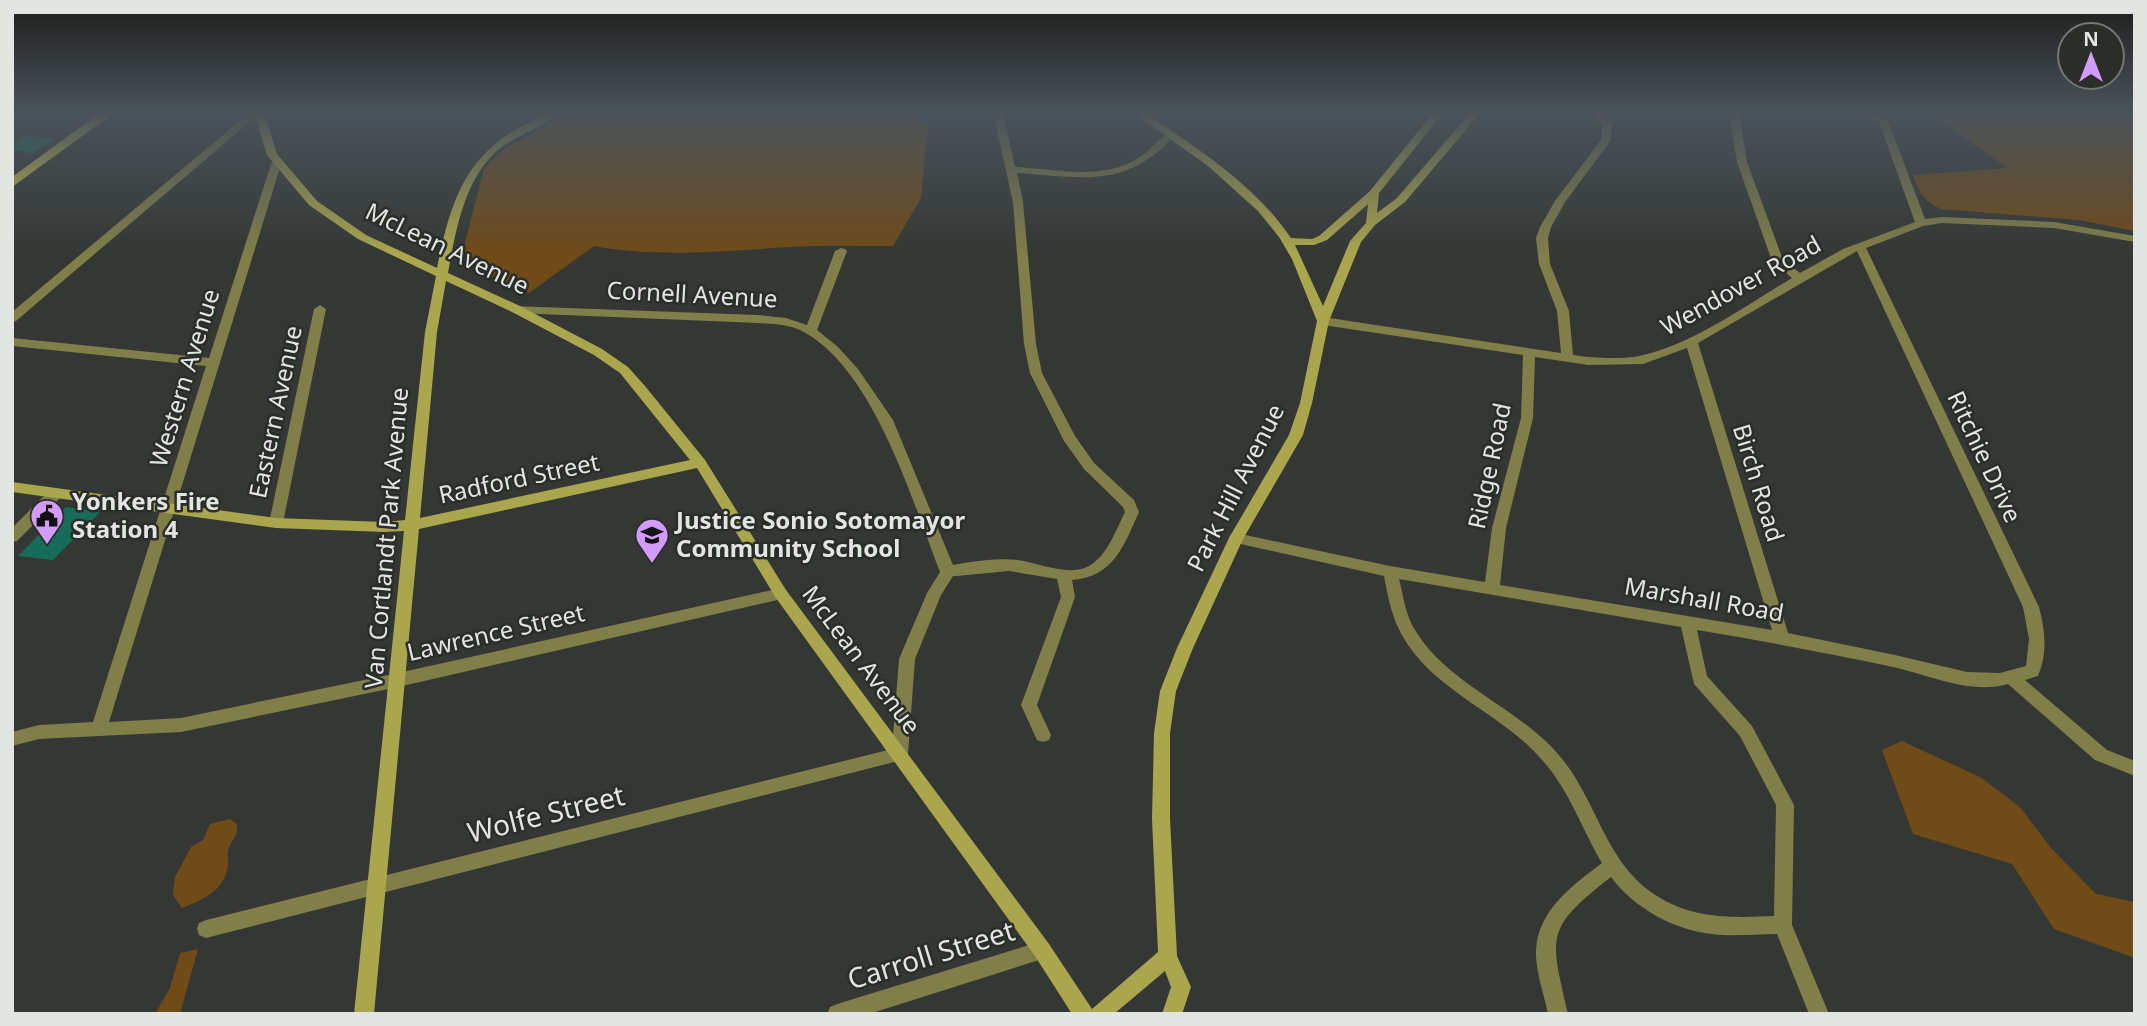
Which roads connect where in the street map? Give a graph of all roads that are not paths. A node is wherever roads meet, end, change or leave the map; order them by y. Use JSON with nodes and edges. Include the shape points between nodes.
{"nodes":[{"id":1,"x":42,"y":161,"type":"edge"},
{"id":2,"x":200,"y":161,"type":"edge"},
{"id":3,"x":277,"y":161,"type":"joint"},
{"id":4,"x":481,"y":161,"type":"edge"},
{"id":5,"x":1008,"y":161,"type":"edge"},
{"id":6,"x":1142,"y":161,"type":"edge"},
{"id":7,"x":1204,"y":161,"type":"edge"},
{"id":8,"x":1400,"y":161,"type":"edge"},
{"id":9,"x":1434,"y":161,"type":"edge"},
{"id":10,"x":1590,"y":161,"type":"edge"},
{"id":11,"x":1742,"y":161,"type":"edge"},
{"id":12,"x":1898,"y":161,"type":"edge"},
{"id":13,"x":1010,"y":170,"type":"junction"},
{"id":14,"x":12,"y":183,"type":"edge"},
{"id":15,"x":1374,"y":193,"type":"junction"},
{"id":16,"x":1371,"y":223,"type":"junction"},
{"id":17,"x":1921,"y":223,"type":"junction"},
{"id":18,"x":2135,"y":239,"type":"edge"},
{"id":19,"x":1288,"y":241,"type":"junction"},
{"id":20,"x":1860,"y":246,"type":"junction"},
{"id":21,"x":841,"y":251,"type":"dead end"},
{"id":22,"x":442,"y":275,"type":"junction"},
{"id":23,"x":1800,"y":279,"type":"junction"},
{"id":24,"x":320,"y":309,"type":"dead end"},
{"id":25,"x":516,"y":309,"type":"junction"},
{"id":26,"x":12,"y":318,"type":"edge"},
{"id":27,"x":1323,"y":321,"type":"junction"},
{"id":28,"x":811,"y":331,"type":"junction"},
{"id":29,"x":12,"y":342,"type":"edge"},
{"id":30,"x":1691,"y":342,"type":"junction"},
{"id":31,"x":1530,"y":352,"type":"junction"},
{"id":32,"x":1567,"y":358,"type":"junction"},
{"id":33,"x":214,"y":363,"type":"junction"},
{"id":34,"x":700,"y":463,"type":"junction"},
{"id":35,"x":12,"y":487,"type":"edge"},
{"id":36,"x":56,"y":493,"type":"junction"},
{"id":37,"x":168,"y":508,"type":"junction"},
{"id":38,"x":276,"y":523,"type":"junction"},
{"id":39,"x":411,"y":525,"type":"junction"},
{"id":40,"x":12,"y":537,"type":"edge"},
{"id":41,"x":1236,"y":538,"type":"junction"},
{"id":42,"x":948,"y":572,"type":"junction"},
{"id":43,"x":1390,"y":572,"type":"junction"},
{"id":44,"x":1064,"y":574,"type":"junction"},
{"id":45,"x":1492,"y":589,"type":"junction"},
{"id":46,"x":781,"y":594,"type":"junction"},
{"id":47,"x":1688,"y":622,"type":"junction"},
{"id":48,"x":1782,"y":638,"type":"junction"},
{"id":49,"x":2012,"y":678,"type":"junction"},
{"id":50,"x":398,"y":680,"type":"junction"},
{"id":51,"x":99,"y":728,"type":"junction"},
{"id":52,"x":1043,"y":735,"type":"dead end"},
{"id":53,"x":12,"y":739,"type":"edge"},
{"id":54,"x":900,"y":754,"type":"junction"},
{"id":55,"x":2135,"y":769,"type":"edge"},
{"id":56,"x":1613,"y":865,"type":"junction"},
{"id":57,"x":375,"y":885,"type":"junction"},
{"id":58,"x":1783,"y":925,"type":"junction"},
{"id":59,"x":206,"y":929,"type":"dead end"},
{"id":60,"x":1042,"y":950,"type":"junction"},
{"id":61,"x":1168,"y":956,"type":"junction"},
{"id":62,"x":1181,"y":987,"type":"junction"},
{"id":63,"x":364,"y":1014,"type":"edge"},
{"id":64,"x":837,"y":1014,"type":"edge"},
{"id":65,"x":1084,"y":1014,"type":"edge"},
{"id":66,"x":1100,"y":1014,"type":"edge"},
{"id":67,"x":1172,"y":1014,"type":"edge"},
{"id":68,"x":1180,"y":1014,"type":"edge"},
{"id":69,"x":1558,"y":1014,"type":"edge"},
{"id":70,"x":1819,"y":1014,"type":"edge"}],
"edges":[{"from":1,"to":14,"type":"main road"},
{"from":2,"to":26,"type":"street"},
{"from":3,"to":22,"type":"street","name":"McLean Avenue","via":[[333,219]]},
{"from":3,"to":33,"type":"street","name":"Western Avenue"},
{"from":4,"to":22,"type":"street","name":"Van Cortlandt Park Avenue","via":[[469,177]]},
{"from":5,"to":13,"type":"street"},
{"from":6,"to":13,"type":"street","via":[[1121,171],[1081,174]]},
{"from":7,"to":19,"type":"street","via":[[1240,188]]},
{"from":8,"to":15,"type":"street"},
{"from":9,"to":16,"type":"street","via":[[1401,200]]},
{"from":10,"to":32,"type":"street","via":[[1558,205],[1542,239],[1542,253],[1567,331]]},
{"from":11,"to":23,"type":"street","via":[[1777,261]]},
{"from":12,"to":17,"type":"street"},
{"from":13,"to":44,"type":"street","via":[[1018,202],[1036,373],[1069,438],[1132,512],[1102,563],[1081,574]]},
{"from":15,"to":16,"type":"street"},
{"from":15,"to":19,"type":"street","via":[[1323,238]]},
{"from":16,"to":27,"type":"street","name":"Park Hill Avenue","via":[[1348,257]]},
{"from":17,"to":18,"type":"street","name":"Wendover Road","via":[[2054,225]]},
{"from":17,"to":20,"type":"street","name":"Wendover Road"},
{"from":19,"to":27,"type":"street"},
{"from":20,"to":23,"type":"street","name":"Wendover Road"},
{"from":20,"to":49,"type":"street","name":"Ritchie Drive","via":[[2031,607],[2039,653],[2032,671]]},
{"from":21,"to":28,"type":"street"},
{"from":22,"to":25,"type":"street","name":"McLean Avenue"},
{"from":22,"to":39,"type":"street","name":"Van Cortlandt Park Avenue","via":[[431,332]]},
{"from":23,"to":30,"type":"street","name":"Wendover Road"},
{"from":24,"to":38,"type":"street","name":"Eastern Avenue"},
{"from":25,"to":28,"type":"street","name":"Cornell Avenue","via":[[758,319]]},
{"from":25,"to":34,"type":"street","name":"McLean Avenue","via":[[624,370]]},
{"from":27,"to":31,"type":"street","name":"Wendover Road"},
{"from":27,"to":41,"type":"street","name":"Park Hill Avenue","via":[[1296,435]]},
{"from":28,"to":42,"type":"street","name":"Cornell Avenue","via":[[837,355],[887,420]]},
{"from":29,"to":33,"type":"street"},
{"from":30,"to":32,"type":"street","name":"Wendover Road","via":[[1643,360],[1613,363]]},
{"from":30,"to":48,"type":"street","name":"Birch Road"},
{"from":31,"to":32,"type":"street","name":"Wendover Road"},
{"from":31,"to":45,"type":"street","name":"Ridge Road","via":[[1527,418],[1499,528]]},
{"from":33,"to":37,"type":"street","name":"Western Avenue"},
{"from":34,"to":39,"type":"street","name":"Radford Street"},
{"from":34,"to":46,"type":"street","name":"McLean Avenue"},
{"from":35,"to":36,"type":"street","name":"Radford Street"},
{"from":36,"to":37,"type":"street","name":"Radford Street"},
{"from":36,"to":40,"type":"street"},
{"from":37,"to":38,"type":"street","name":"Radford Street"},
{"from":37,"to":51,"type":"street","name":"Western Avenue"},
{"from":38,"to":39,"type":"street","name":"Radford Street"},
{"from":39,"to":50,"type":"street","name":"Van Cortlandt Park Avenue"},
{"from":41,"to":43,"type":"street","name":"Marshall Road"},
{"from":41,"to":61,"type":"street","name":"Park Hill Avenue","via":[[1168,691],[1162,733],[1161,819]]},
{"from":42,"to":44,"type":"street","via":[[1004,566]]},
{"from":42,"to":54,"type":"street","via":[[934,593],[907,659]]},
{"from":43,"to":45,"type":"street","name":"Marshall Road"},
{"from":43,"to":56,"type":"street","via":[[1399,612],[1428,661],[1549,755],[1577,794]]},
{"from":44,"to":52,"type":"street","via":[[1068,597],[1029,705]]},
{"from":45,"to":47,"type":"street","name":"Marshall Road"},
{"from":46,"to":50,"type":"street","name":"Lawrence Street"},
{"from":46,"to":54,"type":"street","name":"McLean Avenue"},
{"from":47,"to":48,"type":"street","name":"Marshall Road"},
{"from":47,"to":58,"type":"street","via":[[1700,679],[1746,731],[1784,805]]},
{"from":48,"to":49,"type":"street","name":"Marshall Road","via":[[1967,678]]},
{"from":49,"to":55,"type":"street","via":[[2102,755]]},
{"from":50,"to":51,"type":"street","name":"Lawrence Street","via":[[181,725]]},
{"from":50,"to":57,"type":"street","name":"Van Cortlandt Park Avenue"},
{"from":51,"to":53,"type":"street","name":"Lawrence Street"},
{"from":54,"to":57,"type":"street","name":"Wolfe Street"},
{"from":54,"to":60,"type":"street","name":"McLean Avenue"},
{"from":56,"to":58,"type":"street","via":[[1646,898],[1707,925]]},
{"from":56,"to":69,"type":"street","via":[[1577,892],[1548,926],[1545,952]]},
{"from":57,"to":59,"type":"street","name":"Wolfe Street"},
{"from":57,"to":63,"type":"street","name":"Van Cortlandt Park Avenue"},
{"from":58,"to":70,"type":"street"},
{"from":60,"to":64,"type":"street","name":"Carroll Street"},
{"from":60,"to":65,"type":"street","name":"McLean Avenue"},
{"from":61,"to":62,"type":"street","name":"Park Hill Avenue"},
{"from":61,"to":66,"type":"street"},
{"from":62,"to":67,"type":"street"},
{"from":62,"to":68,"type":"street"}]}
